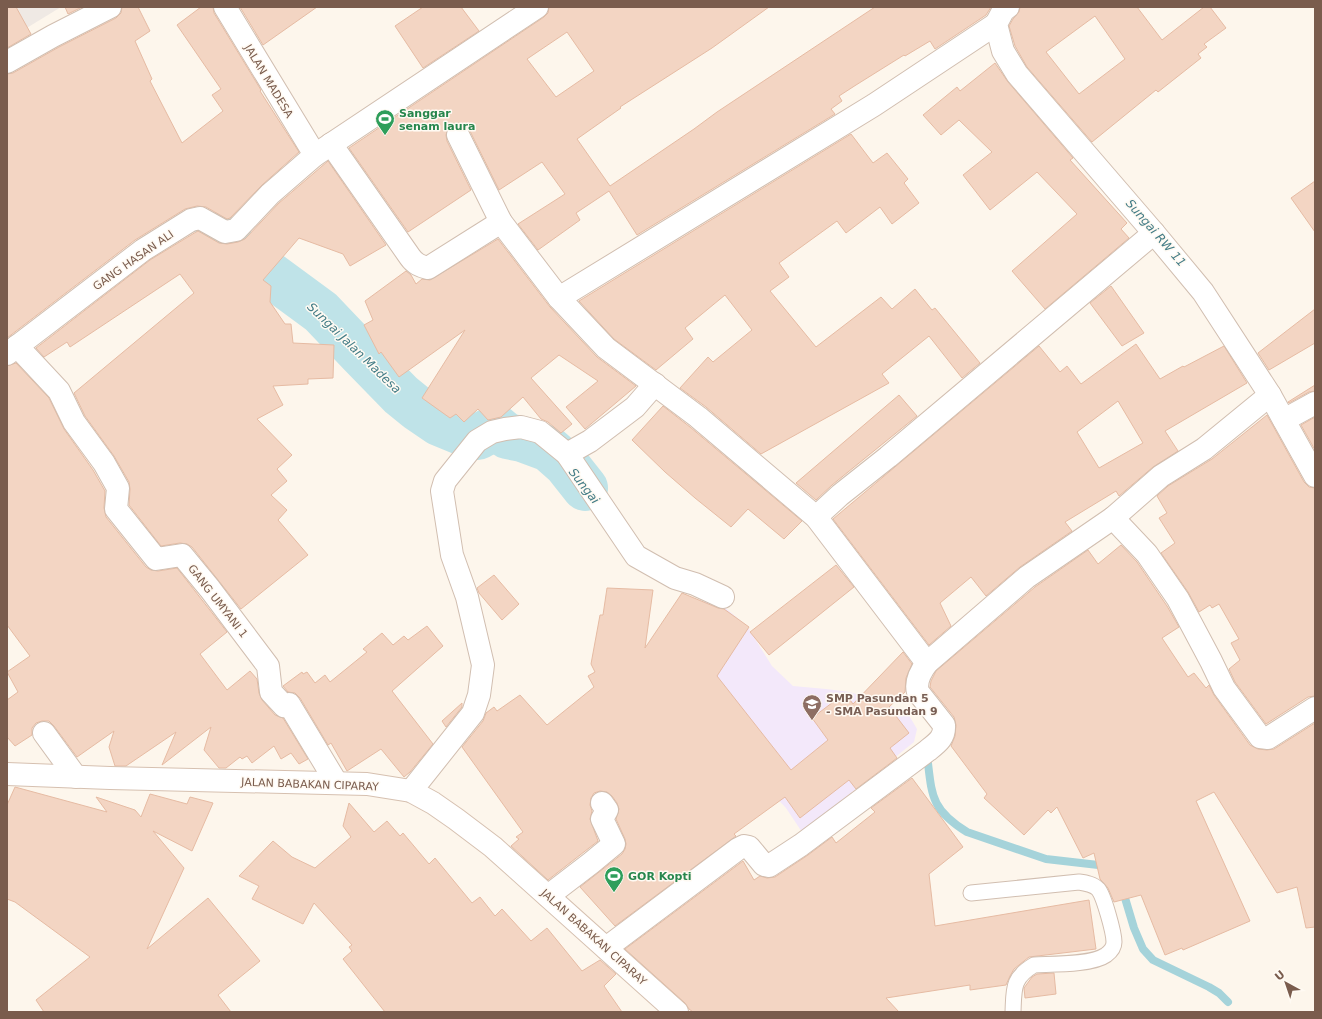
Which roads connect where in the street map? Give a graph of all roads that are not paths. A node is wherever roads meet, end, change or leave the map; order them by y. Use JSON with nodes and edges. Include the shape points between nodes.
{"nodes":[{"id":1,"x":110,"y":7,"type":"edge"},
{"id":2,"x":225,"y":7,"type":"edge"},
{"id":3,"x":537,"y":7,"type":"edge"},
{"id":4,"x":1002,"y":16,"type":"edge"},
{"id":5,"x":7,"y":62,"type":"edge"},
{"id":6,"x":458,"y":135,"type":"dead end"},
{"id":7,"x":323,"y":150,"type":"junction"},
{"id":8,"x":501,"y":222,"type":"junction"},
{"id":9,"x":1154,"y":233,"type":"junction"},
{"id":10,"x":559,"y":298,"type":"junction"},
{"id":11,"x":12,"y":350,"type":"edge"},
{"id":12,"x":654,"y":384,"type":"junction"},
{"id":13,"x":1270,"y":395,"type":"junction"},
{"id":14,"x":1315,"y":404,"type":"edge"},
{"id":15,"x":1284,"y":420,"type":"junction"},
{"id":16,"x":567,"y":454,"type":"junction"},
{"id":17,"x":1315,"y":476,"type":"edge"},
{"id":18,"x":816,"y":517,"type":"junction"},
{"id":19,"x":1113,"y":518,"type":"junction"},
{"id":20,"x":723,"y":597,"type":"dead end"},
{"id":21,"x":927,"y":663,"type":"junction"},
{"id":22,"x":1315,"y":708,"type":"edge"},
{"id":23,"x":44,"y":733,"type":"dead end"},
{"id":24,"x":7,"y":774,"type":"edge"},
{"id":25,"x":76,"y":777,"type":"junction"},
{"id":26,"x":336,"y":782,"type":"junction"},
{"id":27,"x":411,"y":791,"type":"junction"},
{"id":28,"x":602,"y":803,"type":"dead end"},
{"id":29,"x":971,"y":893,"type":"dead end"},
{"id":30,"x":548,"y":896,"type":"junction"},
{"id":31,"x":606,"y":948,"type":"junction"},
{"id":32,"x":677,"y":1012,"type":"edge"},
{"id":33,"x":1013,"y":1012,"type":"edge"}],
"edges":[{"from":1,"to":5,"type":"street"},
{"from":2,"to":7,"type":"street","name":"JALAN MADESA"},
{"from":3,"to":7,"type":"street","name":"GANG HASAN ALI"},
{"from":4,"to":9,"type":"street","via":[[1004,51],[1017,74]]},
{"from":4,"to":10,"type":"street","via":[[841,125]]},
{"from":6,"to":8,"type":"street"},
{"from":7,"to":8,"type":"street","name":"JALAN MADESA","via":[[415,263],[421,267],[428,268]]},
{"from":7,"to":11,"type":"street","name":"GANG HASAN ALI","via":[[270,194],[236,230],[225,232],[200,218],[191,220],[143,250]]},
{"from":8,"to":10,"type":"street"},
{"from":9,"to":13,"type":"street","via":[[1203,292]]},
{"from":9,"to":18,"type":"street"},
{"from":10,"to":12,"type":"street","via":[[606,348]]},
{"from":11,"to":26,"type":"street","name":"GANG UMYANI 1","via":[[59,392],[74,422],[104,463],[118,488],[116,509],[156,559],[182,555],[268,666],[271,692],[284,706],[289,704]]},
{"from":12,"to":16,"type":"street","via":[[635,407],[590,441]]},
{"from":12,"to":18,"type":"street","via":[[698,417]]},
{"from":13,"to":15,"type":"street"},
{"from":13,"to":19,"type":"street","via":[[1204,449],[1161,476]]},
{"from":14,"to":15,"type":"street"},
{"from":15,"to":17,"type":"street"},
{"from":16,"to":20,"type":"street","via":[[636,556],[675,578]]},
{"from":16,"to":27,"type":"street","via":[[540,432],[521,427],[505,429],[492,432],[477,441],[445,481],[442,491],[452,556],[467,597],[483,665],[479,695],[472,713]]},
{"from":18,"to":21,"type":"street"},
{"from":19,"to":21,"type":"street","via":[[1027,577]]},
{"from":19,"to":22,"type":"street","via":[[1146,554],[1178,599],[1224,688],[1260,738],[1268,738]]},
{"from":21,"to":31,"type":"street","via":[[920,674],[917,688],[944,725],[939,742],[769,866],[764,865],[749,847],[738,848]]},
{"from":23,"to":25,"type":"street"},
{"from":24,"to":25,"type":"street","name":"JALAN BABAKAN CIPARAY"},
{"from":25,"to":26,"type":"street","name":"JALAN BABAKAN CIPARAY"},
{"from":26,"to":27,"type":"street","name":"JALAN BABAKAN CIPARAY"},
{"from":27,"to":30,"type":"street","name":"JALAN BABAKAN CIPARAY","via":[[433,803],[493,847]]},
{"from":28,"to":30,"type":"street","via":[[607,810],[602,819],[614,844]]},
{"from":29,"to":33,"type":"lane","via":[[1078,882],[1094,886],[1102,895],[1114,944],[1112,950],[1093,961],[1034,965],[1027,969],[1015,984]]},
{"from":30,"to":31,"type":"street","name":"JALAN BABAKAN CIPARAY"},
{"from":31,"to":32,"type":"street","name":"JALAN BABAKAN CIPARAY"}]}
